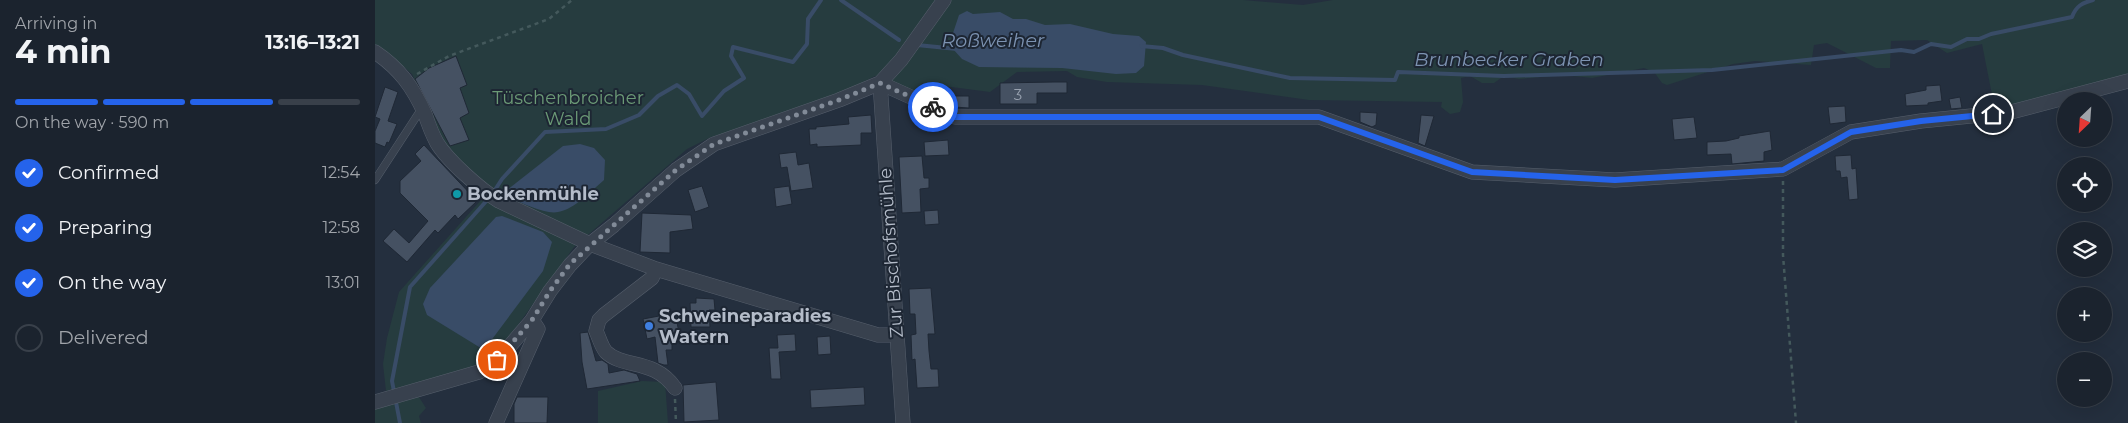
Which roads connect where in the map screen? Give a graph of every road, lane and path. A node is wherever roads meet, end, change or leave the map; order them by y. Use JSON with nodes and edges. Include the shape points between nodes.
{"nodes":[{"id":1,"x":572,"y":0,"type":"edge"},
{"id":2,"x":944,"y":0,"type":"edge"},
{"id":3,"x":375,"y":52,"type":"edge"},
{"id":4,"x":408,"y":81,"type":"junction"},
{"id":5,"x":2128,"y":81,"type":"edge"},
{"id":6,"x":880,"y":83,"type":"junction"},
{"id":7,"x":422,"y":108,"type":"junction"},
{"id":8,"x":1783,"y":170,"type":"junction"},
{"id":9,"x":375,"y":180,"type":"edge"},
{"id":10,"x":590,"y":244,"type":"junction"},
{"id":11,"x":656,"y":269,"type":"junction"},
{"id":12,"x":532,"y":320,"type":"junction"},
{"id":13,"x":897,"y":335,"type":"junction"},
{"id":14,"x":675,"y":388,"type":"joint"},
{"id":15,"x":379,"y":400,"type":"edge"},
{"id":16,"x":497,"y":423,"type":"edge"},
{"id":17,"x":676,"y":423,"type":"edge"},
{"id":18,"x":903,"y":423,"type":"edge"},
{"id":19,"x":1796,"y":423,"type":"edge"}],
"edges":[{"from":1,"to":4,"type":"path","via":[[549,19],[449,56]]},
{"from":2,"to":6,"type":"street","via":[[901,60]]},
{"from":3,"to":4,"type":"street","via":[[393,64]]},
{"from":4,"to":7,"type":"street"},
{"from":5,"to":8,"type":"street","via":[[2011,112],[1851,132]]},
{"from":6,"to":8,"type":"street","via":[[955,117],[1319,117],[1472,172],[1615,180]]},
{"from":6,"to":10,"type":"street","via":[[714,144],[676,170]]},
{"from":6,"to":13,"type":"street","name":"Zur Bischofsmühle"},
{"from":7,"to":9,"type":"lane"},
{"from":7,"to":10,"type":"street","via":[[436,142],[485,193]]},
{"from":8,"to":19,"type":"path","via":[[1783,255]]},
{"from":10,"to":11,"type":"street"},
{"from":10,"to":12,"type":"street","via":[[570,264]]},
{"from":11,"to":13,"type":"street","via":[[878,335]]},
{"from":11,"to":14,"type":"street","via":[[652,278],[599,320],[596,330],[606,351],[615,358],[652,369],[668,378]]},
{"from":12,"to":15,"type":"street","via":[[497,360],[479,372]]},
{"from":12,"to":16,"type":"street","via":[[538,328]]},
{"from":13,"to":18,"type":"street","name":"Zur Bischofsmühle"},
{"from":14,"to":17,"type":"path"}]}
